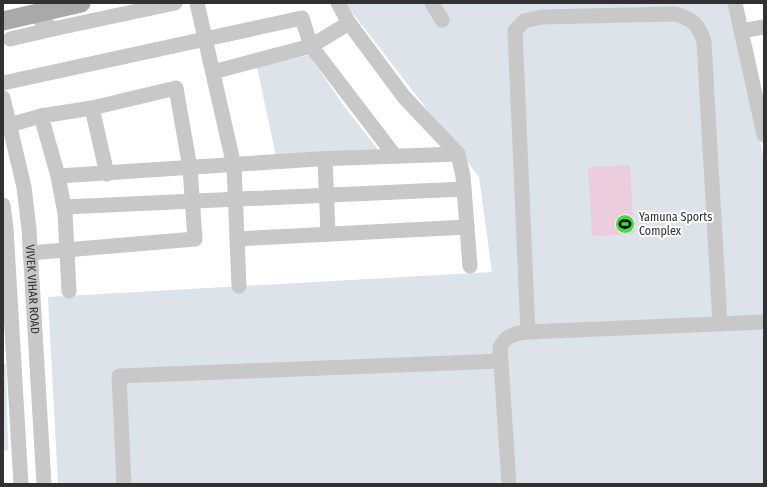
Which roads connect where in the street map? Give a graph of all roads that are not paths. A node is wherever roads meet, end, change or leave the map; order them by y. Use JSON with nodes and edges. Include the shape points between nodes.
{"nodes":[{"id":1,"x":81,"y":3,"type":"edge"},
{"id":2,"x":175,"y":3,"type":"edge"},
{"id":3,"x":197,"y":3,"type":"edge"},
{"id":4,"x":338,"y":3,"type":"edge"},
{"id":5,"x":432,"y":3,"type":"edge"},
{"id":6,"x":735,"y":3,"type":"edge"},
{"id":7,"x":643,"y":9,"type":"edge"},
{"id":8,"x":33,"y":14,"type":"junction"},
{"id":9,"x":442,"y":20,"type":"dead end"},
{"id":10,"x":3,"y":21,"type":"edge"},
{"id":11,"x":349,"y":23,"type":"junction"},
{"id":12,"x":764,"y":27,"type":"edge"},
{"id":13,"x":53,"y":29,"type":"junction"},
{"id":14,"x":742,"y":31,"type":"junction"},
{"id":15,"x":205,"y":38,"type":"junction"},
{"id":16,"x":10,"y":39,"type":"dead end"},
{"id":17,"x":311,"y":46,"type":"junction"},
{"id":18,"x":212,"y":72,"type":"junction"},
{"id":19,"x":3,"y":83,"type":"edge"},
{"id":20,"x":3,"y":98,"type":"edge"},
{"id":21,"x":92,"y":108,"type":"junction"},
{"id":22,"x":41,"y":116,"type":"junction"},
{"id":23,"x":10,"y":125,"type":"junction"},
{"id":24,"x":764,"y":134,"type":"edge"},
{"id":25,"x":458,"y":154,"type":"junction"},
{"id":26,"x":394,"y":156,"type":"junction"},
{"id":27,"x":325,"y":159,"type":"junction"},
{"id":28,"x":233,"y":165,"type":"junction"},
{"id":29,"x":190,"y":168,"type":"junction"},
{"id":30,"x":107,"y":174,"type":"junction"},
{"id":31,"x":58,"y":176,"type":"junction"},
{"id":32,"x":464,"y":189,"type":"junction"},
{"id":33,"x":325,"y":194,"type":"junction"},
{"id":34,"x":235,"y":198,"type":"junction"},
{"id":35,"x":193,"y":200,"type":"junction"},
{"id":36,"x":3,"y":205,"type":"edge"},
{"id":37,"x":64,"y":207,"type":"junction"},
{"id":38,"x":467,"y":227,"type":"junction"},
{"id":39,"x":328,"y":234,"type":"junction"},
{"id":40,"x":237,"y":239,"type":"junction"},
{"id":41,"x":67,"y":250,"type":"junction"},
{"id":42,"x":30,"y":253,"type":"junction"},
{"id":43,"x":5,"y":261,"type":"edge"},
{"id":44,"x":470,"y":266,"type":"dead end"},
{"id":45,"x":239,"y":286,"type":"dead end"},
{"id":46,"x":69,"y":291,"type":"dead end"},
{"id":47,"x":764,"y":322,"type":"edge"},
{"id":48,"x":720,"y":324,"type":"junction"},
{"id":49,"x":528,"y":332,"type":"junction"},
{"id":50,"x":8,"y":355,"type":"edge"},
{"id":51,"x":501,"y":361,"type":"junction"},
{"id":52,"x":38,"y":379,"type":"junction"},
{"id":53,"x":15,"y":380,"type":"junction"},
{"id":54,"x":21,"y":484,"type":"edge"},
{"id":55,"x":44,"y":484,"type":"edge"},
{"id":56,"x":124,"y":484,"type":"edge"},
{"id":57,"x":509,"y":484,"type":"edge"}],
"edges":[{"from":1,"to":8,"type":"main road"},
{"from":2,"to":13,"type":"street"},
{"from":3,"to":15,"type":"street"},
{"from":4,"to":11,"type":"street"},
{"from":5,"to":9,"type":"street"},
{"from":6,"to":14,"type":"street"},
{"from":7,"to":48,"type":"street","via":[[689,17],[701,32],[704,42]]},
{"from":7,"to":49,"type":"street","via":[[542,17],[524,21],[515,31]]},
{"from":8,"to":10,"type":"main road"},
{"from":8,"to":13,"type":"street"},
{"from":11,"to":17,"type":"street"},
{"from":11,"to":25,"type":"street","via":[[404,97]]},
{"from":12,"to":14,"type":"street"},
{"from":13,"to":16,"type":"street"},
{"from":14,"to":24,"type":"street"},
{"from":15,"to":17,"type":"street","via":[[302,18]]},
{"from":15,"to":18,"type":"street"},
{"from":15,"to":19,"type":"street"},
{"from":17,"to":18,"type":"street"},
{"from":17,"to":26,"type":"street"},
{"from":18,"to":28,"type":"street"},
{"from":20,"to":23,"type":"street","name":"VIVEK VIHAR ROAD"},
{"from":21,"to":22,"type":"street"},
{"from":21,"to":29,"type":"street","via":[[176,88]]},
{"from":21,"to":30,"type":"street"},
{"from":22,"to":23,"type":"street"},
{"from":22,"to":31,"type":"street"},
{"from":23,"to":42,"type":"street","name":"VIVEK VIHAR ROAD","via":[[24,187]]},
{"from":25,"to":26,"type":"street"},
{"from":25,"to":32,"type":"street"},
{"from":26,"to":27,"type":"street"},
{"from":27,"to":28,"type":"street"},
{"from":27,"to":33,"type":"street"},
{"from":28,"to":29,"type":"street"},
{"from":28,"to":34,"type":"street"},
{"from":29,"to":30,"type":"street"},
{"from":29,"to":35,"type":"street"},
{"from":30,"to":31,"type":"street"},
{"from":31,"to":37,"type":"street"},
{"from":32,"to":33,"type":"street"},
{"from":32,"to":38,"type":"street"},
{"from":33,"to":34,"type":"street"},
{"from":33,"to":39,"type":"street"},
{"from":34,"to":35,"type":"street"},
{"from":34,"to":40,"type":"street"},
{"from":35,"to":37,"type":"street"},
{"from":35,"to":41,"type":"street","via":[[195,240]]},
{"from":36,"to":43,"type":"street"},
{"from":37,"to":41,"type":"street"},
{"from":38,"to":39,"type":"street"},
{"from":38,"to":44,"type":"street"},
{"from":39,"to":40,"type":"street"},
{"from":40,"to":45,"type":"street"},
{"from":41,"to":42,"type":"street"},
{"from":41,"to":46,"type":"street"},
{"from":42,"to":52,"type":"street","name":"VIVEK VIHAR ROAD"},
{"from":43,"to":50,"type":"street"},
{"from":47,"to":48,"type":"street"},
{"from":48,"to":49,"type":"street"},
{"from":49,"to":51,"type":"street","via":[[512,335],[502,342]]},
{"from":50,"to":53,"type":"street"},
{"from":51,"to":56,"type":"street","via":[[119,376]]},
{"from":51,"to":57,"type":"street"},
{"from":52,"to":53,"type":"street"},
{"from":52,"to":55,"type":"street","name":"VIVEK VIHAR ROAD"},
{"from":53,"to":54,"type":"street"}]}
